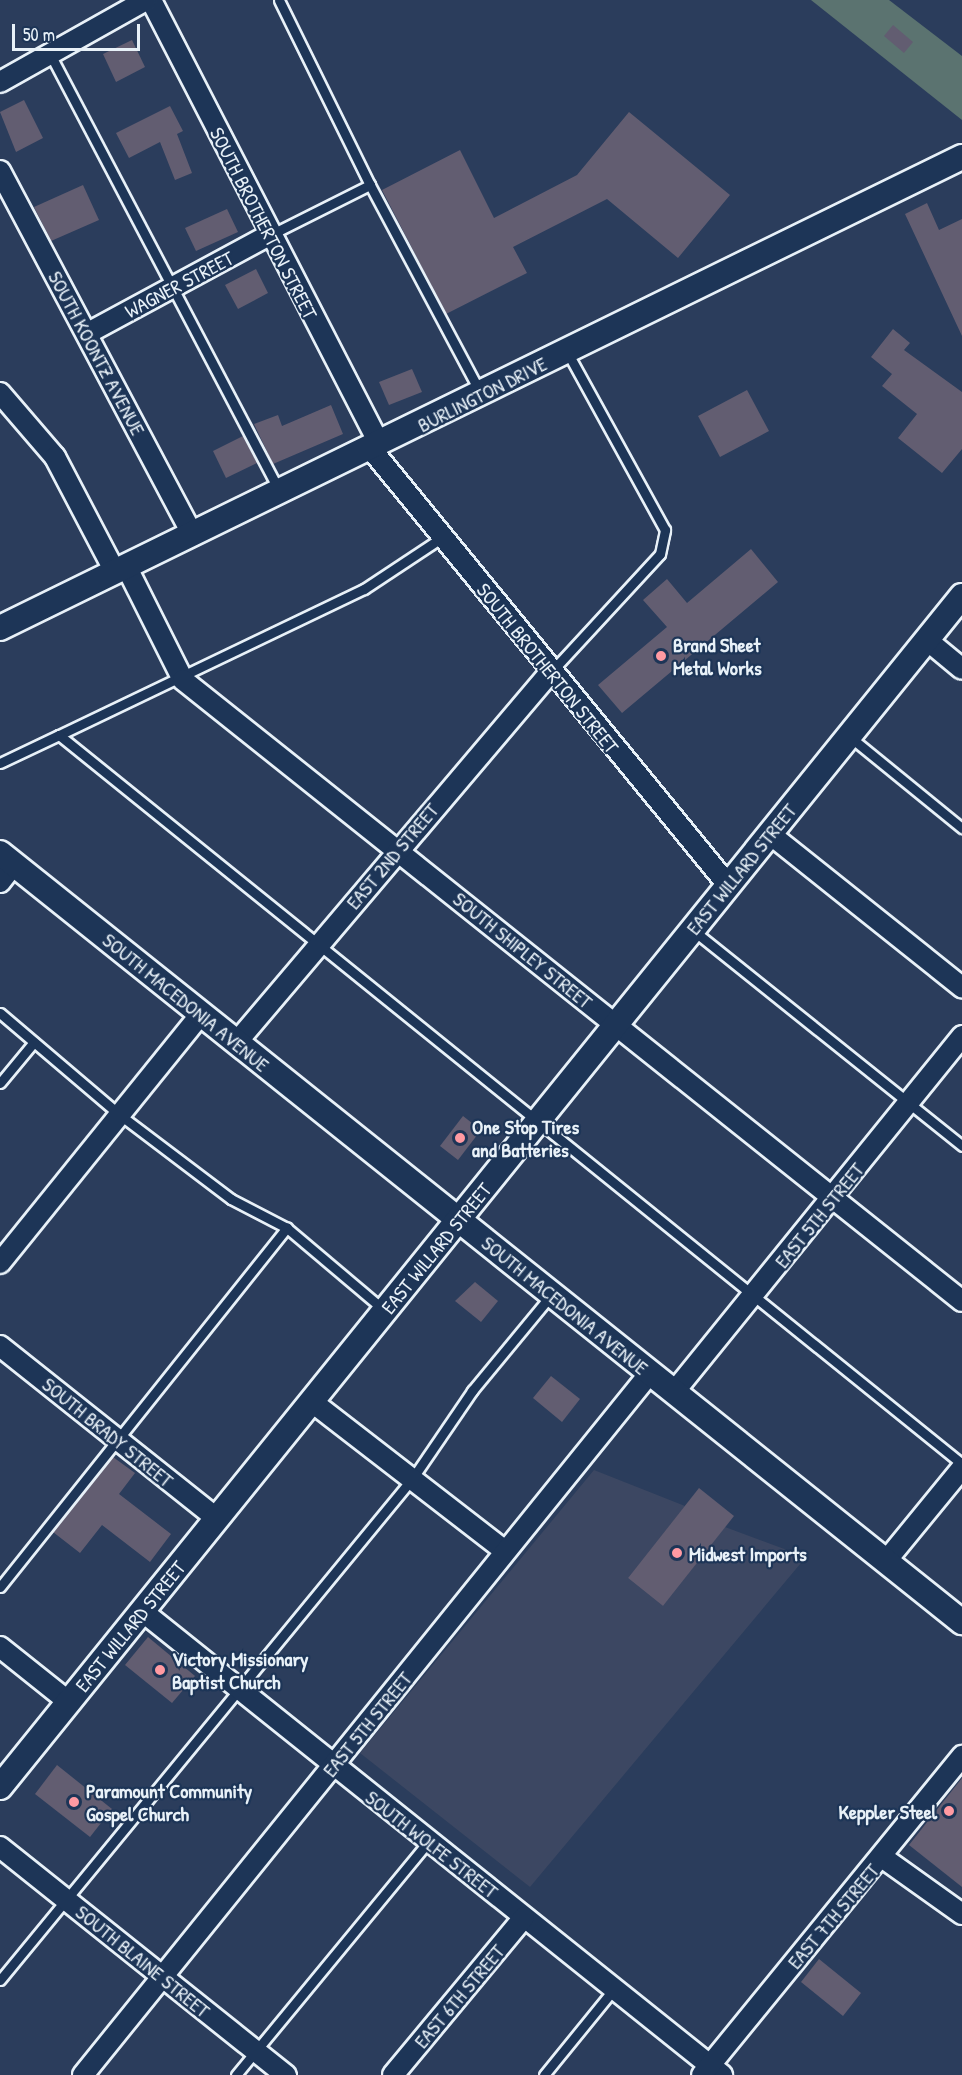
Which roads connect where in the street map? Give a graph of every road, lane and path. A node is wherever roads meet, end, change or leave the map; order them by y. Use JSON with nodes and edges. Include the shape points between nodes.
{"nodes":[{"id":1,"x":146,"y":0,"type":"edge"},
{"id":2,"x":150,"y":0,"type":"edge"},
{"id":3,"x":279,"y":0,"type":"edge"},
{"id":4,"x":50,"y":54,"type":"junction"},
{"id":5,"x":0,"y":82,"type":"edge"},
{"id":6,"x":962,"y":157,"type":"edge"},
{"id":7,"x":0,"y":171,"type":"edge"},
{"id":8,"x":370,"y":185,"type":"junction"},
{"id":9,"x":269,"y":235,"type":"junction"},
{"id":10,"x":173,"y":287,"type":"junction"},
{"id":11,"x":88,"y":333,"type":"junction"},
{"id":12,"x":567,"y":351,"type":"junction"},
{"id":13,"x":0,"y":393,"type":"edge"},
{"id":14,"x":481,"y":394,"type":"junction"},
{"id":15,"x":375,"y":447,"type":"junction"},
{"id":16,"x":281,"y":493,"type":"junction"},
{"id":17,"x":193,"y":535,"type":"junction"},
{"id":18,"x":441,"y":538,"type":"junction"},
{"id":19,"x":121,"y":569,"type":"junction"},
{"id":20,"x":962,"y":596,"type":"edge"},
{"id":21,"x":0,"y":628,"type":"edge"},
{"id":22,"x":927,"y":640,"type":"junction"},
{"id":23,"x":962,"y":669,"type":"edge"},
{"id":24,"x":551,"y":672,"type":"junction"},
{"id":25,"x":179,"y":677,"type":"junction"},
{"id":26,"x":59,"y":735,"type":"junction"},
{"id":27,"x":849,"y":736,"type":"junction"},
{"id":28,"x":0,"y":763,"type":"edge"},
{"id":29,"x":962,"y":828,"type":"edge"},
{"id":30,"x":770,"y":834,"type":"junction"},
{"id":31,"x":397,"y":850,"type":"junction"},
{"id":32,"x":5,"y":866,"type":"edge"},
{"id":33,"x":728,"y":885,"type":"junction"},
{"id":34,"x":692,"y":929,"type":"junction"},
{"id":35,"x":316,"y":947,"type":"junction"},
{"id":36,"x":962,"y":987,"type":"edge"},
{"id":37,"x":0,"y":1013,"type":"edge"},
{"id":38,"x":201,"y":1014,"type":"junction"},
{"id":39,"x":616,"y":1025,"type":"junction"},
{"id":40,"x":962,"y":1036,"type":"edge"},
{"id":41,"x":34,"y":1042,"type":"junction"},
{"id":42,"x":236,"y":1043,"type":"junction"},
{"id":43,"x":0,"y":1083,"type":"edge"},
{"id":44,"x":909,"y":1104,"type":"junction"},
{"id":45,"x":120,"y":1115,"type":"junction"},
{"id":46,"x":537,"y":1122,"type":"junction"},
{"id":47,"x":962,"y":1146,"type":"edge"},
{"id":48,"x":833,"y":1198,"type":"junction"},
{"id":49,"x":459,"y":1220,"type":"junction"},
{"id":50,"x":287,"y":1228,"type":"junction"},
{"id":51,"x":0,"y":1263,"type":"edge"},
{"id":52,"x":754,"y":1293,"type":"junction"},
{"id":53,"x":552,"y":1294,"type":"junction"},
{"id":54,"x":962,"y":1301,"type":"edge"},
{"id":55,"x":385,"y":1311,"type":"junction"},
{"id":56,"x":0,"y":1346,"type":"edge"},
{"id":57,"x":650,"y":1373,"type":"junction"},
{"id":58,"x":674,"y":1392,"type":"junction"},
{"id":59,"x":311,"y":1401,"type":"junction"},
{"id":60,"x":118,"y":1440,"type":"junction"},
{"id":61,"x":962,"y":1466,"type":"edge"},
{"id":62,"x":411,"y":1479,"type":"junction"},
{"id":63,"x":216,"y":1518,"type":"junction"},
{"id":64,"x":505,"y":1551,"type":"junction"},
{"id":65,"x":886,"y":1561,"type":"junction"},
{"id":66,"x":0,"y":1587,"type":"edge"},
{"id":67,"x":142,"y":1611,"type":"junction"},
{"id":68,"x":962,"y":1622,"type":"edge"},
{"id":69,"x":0,"y":1647,"type":"edge"},
{"id":70,"x":239,"y":1690,"type":"junction"},
{"id":71,"x":69,"y":1702,"type":"junction"},
{"id":72,"x":962,"y":1756,"type":"edge"},
{"id":73,"x":333,"y":1766,"type":"junction"},
{"id":74,"x":0,"y":1787,"type":"edge"},
{"id":75,"x":429,"y":1841,"type":"junction"},
{"id":76,"x":0,"y":1846,"type":"edge"},
{"id":77,"x":882,"y":1857,"type":"junction"},
{"id":78,"x":65,"y":1898,"type":"junction"},
{"id":79,"x":962,"y":1914,"type":"edge"},
{"id":80,"x":524,"y":1917,"type":"junction"},
{"id":81,"x":163,"y":1977,"type":"junction"},
{"id":82,"x":0,"y":1980,"type":"edge"},
{"id":83,"x":614,"y":1989,"type":"junction"},
{"id":84,"x":256,"y":2050,"type":"junction"},
{"id":85,"x":711,"y":2072,"type":"edge"},
{"id":86,"x":84,"y":2075,"type":"edge"},
{"id":87,"x":236,"y":2075,"type":"edge"},
{"id":88,"x":286,"y":2075,"type":"edge"},
{"id":89,"x":393,"y":2075,"type":"edge"},
{"id":90,"x":544,"y":2075,"type":"edge"}],
"edges":[{"from":1,"to":4,"type":"street"},
{"from":2,"to":9,"type":"street","name":"SOUTH BROTHERTON STREET"},
{"from":3,"to":8,"type":"lane"},
{"from":4,"to":5,"type":"street"},
{"from":4,"to":10,"type":"lane"},
{"from":6,"to":12,"type":"street","name":"BURLINGTON DRIVE"},
{"from":7,"to":11,"type":"street","name":"SOUTH KOONTZ AVENUE"},
{"from":8,"to":9,"type":"lane"},
{"from":8,"to":14,"type":"lane"},
{"from":9,"to":10,"type":"street","name":"WAGNER STREET"},
{"from":9,"to":15,"type":"street","name":"SOUTH BROTHERTON STREET"},
{"from":10,"to":11,"type":"street","name":"WAGNER STREET"},
{"from":10,"to":16,"type":"lane"},
{"from":11,"to":17,"type":"street","name":"SOUTH KOONTZ AVENUE"},
{"from":12,"to":14,"type":"street","name":"BURLINGTON DRIVE"},
{"from":12,"to":24,"type":"lane","via":[[665,530],[660,554]]},
{"from":13,"to":19,"type":"street","name":"SOUTH SHIPLEY STREET","via":[[56,458]]},
{"from":14,"to":15,"type":"street","name":"BURLINGTON DRIVE"},
{"from":15,"to":16,"type":"street","name":"BURLINGTON DRIVE"},
{"from":15,"to":18,"type":"street","name":"SOUTH BROTHERTON STREET"},
{"from":16,"to":17,"type":"street","name":"BURLINGTON DRIVE"},
{"from":17,"to":19,"type":"street","name":"BURLINGTON DRIVE"},
{"from":18,"to":24,"type":"street","name":"SOUTH BROTHERTON STREET"},
{"from":18,"to":25,"type":"lane","via":[[364,589]]},
{"from":19,"to":21,"type":"street","name":"BURLINGTON DRIVE"},
{"from":19,"to":25,"type":"street","name":"SOUTH SHIPLEY STREET"},
{"from":20,"to":22,"type":"street","name":"EAST WILLARD STREET"},
{"from":22,"to":23,"type":"street"},
{"from":22,"to":27,"type":"street","name":"EAST WILLARD STREET"},
{"from":24,"to":31,"type":"street","name":"EAST 2ND STREET"},
{"from":24,"to":33,"type":"street","name":"SOUTH BROTHERTON STREET"},
{"from":25,"to":26,"type":"lane"},
{"from":25,"to":31,"type":"street","name":"SOUTH SHIPLEY STREET"},
{"from":26,"to":28,"type":"lane"},
{"from":26,"to":35,"type":"lane"},
{"from":27,"to":29,"type":"lane"},
{"from":27,"to":30,"type":"street","name":"EAST WILLARD STREET"},
{"from":30,"to":33,"type":"street","name":"EAST WILLARD STREET"},
{"from":30,"to":36,"type":"street"},
{"from":31,"to":35,"type":"street","name":"EAST 2ND STREET"},
{"from":31,"to":39,"type":"street","name":"SOUTH SHIPLEY STREET"},
{"from":32,"to":38,"type":"street","name":"SOUTH MACEDONIA AVENUE"},
{"from":33,"to":34,"type":"street","name":"EAST WILLARD STREET"},
{"from":34,"to":39,"type":"street","name":"EAST WILLARD STREET"},
{"from":34,"to":44,"type":"lane"},
{"from":35,"to":42,"type":"street","name":"EAST 2ND STREET"},
{"from":35,"to":46,"type":"lane"},
{"from":37,"to":41,"type":"lane"},
{"from":38,"to":42,"type":"street","name":"SOUTH MACEDONIA AVENUE"},
{"from":38,"to":45,"type":"street"},
{"from":39,"to":46,"type":"street","name":"EAST WILLARD STREET"},
{"from":39,"to":48,"type":"street","name":"SOUTH SHIPLEY STREET"},
{"from":40,"to":44,"type":"street","name":"EAST 5TH STREET"},
{"from":41,"to":43,"type":"lane"},
{"from":41,"to":45,"type":"lane"},
{"from":42,"to":49,"type":"street","name":"SOUTH MACEDONIA AVENUE"},
{"from":44,"to":47,"type":"lane"},
{"from":44,"to":48,"type":"street","name":"EAST 5TH STREET"},
{"from":45,"to":50,"type":"lane","via":[[231,1199]]},
{"from":45,"to":51,"type":"street"},
{"from":46,"to":49,"type":"street","name":"EAST WILLARD STREET"},
{"from":46,"to":52,"type":"lane"},
{"from":48,"to":52,"type":"street","name":"EAST 5TH STREET"},
{"from":48,"to":54,"type":"street","name":"SOUTH SHIPLEY STREET"},
{"from":49,"to":53,"type":"street","name":"SOUTH MACEDONIA AVENUE"},
{"from":49,"to":55,"type":"street","name":"EAST WILLARD STREET"},
{"from":50,"to":55,"type":"lane"},
{"from":50,"to":60,"type":"lane"},
{"from":52,"to":58,"type":"street","name":"EAST 5TH STREET"},
{"from":52,"to":61,"type":"lane"},
{"from":53,"to":57,"type":"street","name":"SOUTH MACEDONIA AVENUE"},
{"from":53,"to":62,"type":"lane","via":[[472,1391]]},
{"from":55,"to":59,"type":"street","name":"EAST WILLARD STREET"},
{"from":56,"to":60,"type":"street","name":"SOUTH BRADY STREET"},
{"from":57,"to":58,"type":"street","name":"SOUTH MACEDONIA AVENUE"},
{"from":57,"to":64,"type":"street","name":"EAST 5TH STREET"},
{"from":58,"to":65,"type":"street","name":"SOUTH MACEDONIA AVENUE"},
{"from":59,"to":62,"type":"street"},
{"from":59,"to":63,"type":"street","name":"EAST WILLARD STREET"},
{"from":60,"to":63,"type":"street","name":"SOUTH BRADY STREET"},
{"from":60,"to":66,"type":"lane"},
{"from":61,"to":65,"type":"street"},
{"from":62,"to":64,"type":"street"},
{"from":62,"to":70,"type":"lane"},
{"from":63,"to":67,"type":"street","name":"EAST WILLARD STREET"},
{"from":64,"to":73,"type":"street","name":"EAST 5TH STREET"},
{"from":65,"to":68,"type":"street","name":"SOUTH MACEDONIA AVENUE"},
{"from":67,"to":70,"type":"street","name":"SOUTH WOLFE STREET"},
{"from":67,"to":71,"type":"street","name":"EAST WILLARD STREET"},
{"from":69,"to":71,"type":"street"},
{"from":70,"to":73,"type":"street","name":"SOUTH WOLFE STREET"},
{"from":70,"to":78,"type":"lane"},
{"from":71,"to":74,"type":"street","name":"EAST WILLARD STREET"},
{"from":72,"to":77,"type":"street","name":"EAST 7TH STREET"},
{"from":73,"to":75,"type":"street","name":"SOUTH WOLFE STREET"},
{"from":73,"to":81,"type":"street","name":"EAST 5TH STREET"},
{"from":75,"to":80,"type":"street","name":"SOUTH WOLFE STREET"},
{"from":75,"to":84,"type":"lane"},
{"from":76,"to":78,"type":"street","name":"SOUTH BLAINE STREET"},
{"from":77,"to":79,"type":"street"},
{"from":77,"to":85,"type":"street","name":"EAST 7TH STREET"},
{"from":78,"to":81,"type":"street","name":"SOUTH BLAINE STREET"},
{"from":78,"to":82,"type":"lane"},
{"from":80,"to":83,"type":"street","name":"SOUTH WOLFE STREET"},
{"from":80,"to":89,"type":"street","name":"EAST 6TH STREET"},
{"from":81,"to":84,"type":"street","name":"SOUTH BLAINE STREET"},
{"from":81,"to":86,"type":"street","name":"EAST 5TH STREET"},
{"from":83,"to":85,"type":"street","name":"SOUTH WOLFE STREET"},
{"from":83,"to":90,"type":"lane"},
{"from":84,"to":87,"type":"lane"},
{"from":84,"to":88,"type":"street","name":"SOUTH BLAINE STREET"}]}
